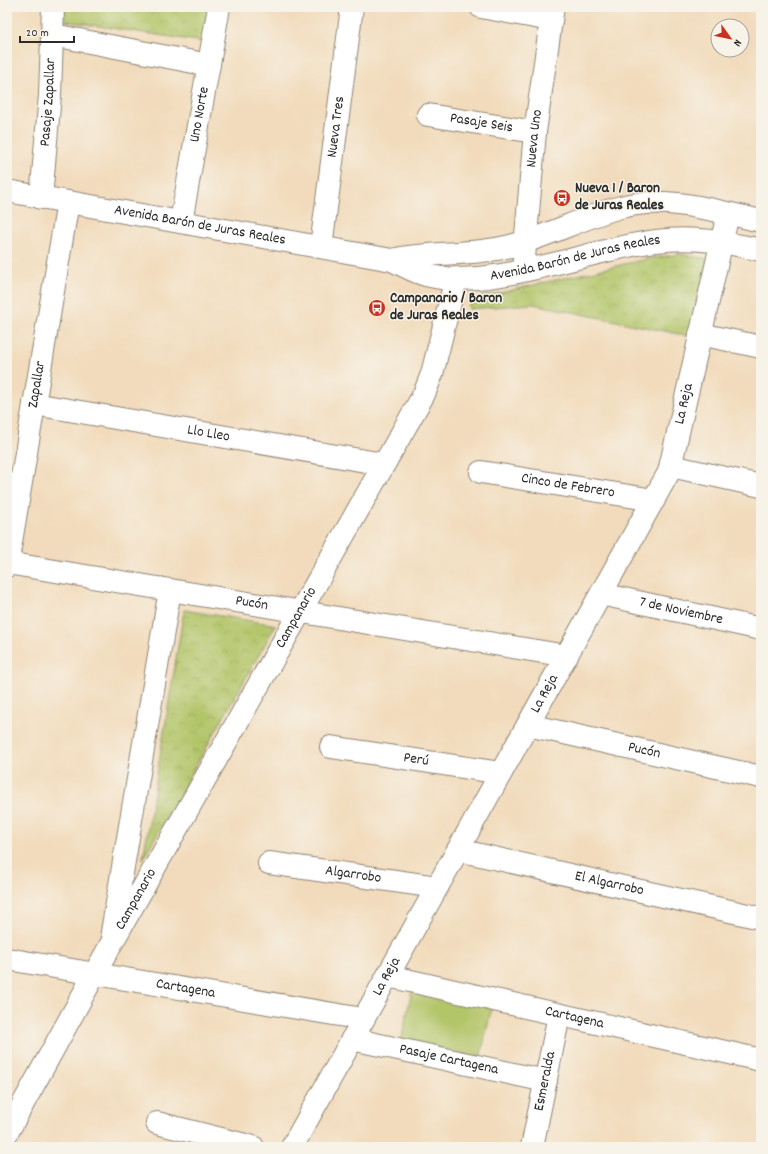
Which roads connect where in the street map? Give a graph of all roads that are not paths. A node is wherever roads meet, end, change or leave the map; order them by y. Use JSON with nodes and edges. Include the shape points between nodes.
{"nodes":[{"id":1,"x":53,"y":7,"type":"edge"},
{"id":2,"x":219,"y":7,"type":"edge"},
{"id":3,"x":352,"y":7,"type":"edge"},
{"id":4,"x":481,"y":7,"type":"edge"},
{"id":5,"x":552,"y":14,"type":"edge"},
{"id":6,"x":52,"y":35,"type":"junction"},
{"id":7,"x":209,"y":65,"type":"junction"},
{"id":8,"x":428,"y":115,"type":"dead end"},
{"id":9,"x":536,"y":132,"type":"junction"},
{"id":10,"x":7,"y":192,"type":"edge"},
{"id":11,"x":41,"y":198,"type":"junction"},
{"id":12,"x":68,"y":202,"type":"junction"},
{"id":13,"x":728,"y":214,"type":"junction"},
{"id":14,"x":761,"y":221,"type":"edge"},
{"id":15,"x":181,"y":222,"type":"junction"},
{"id":16,"x":526,"y":242,"type":"junction"},
{"id":17,"x":721,"y":242,"type":"junction"},
{"id":18,"x":322,"y":247,"type":"junction"},
{"id":19,"x":761,"y":250,"type":"edge"},
{"id":20,"x":392,"y":260,"type":"junction"},
{"id":21,"x":523,"y":270,"type":"junction"},
{"id":22,"x":456,"y":278,"type":"junction"},
{"id":23,"x":700,"y":334,"type":"junction"},
{"id":24,"x":761,"y":348,"type":"edge"},
{"id":25,"x":34,"y":404,"type":"junction"},
{"id":26,"x":383,"y":464,"type":"junction"},
{"id":27,"x":671,"y":466,"type":"junction"},
{"id":28,"x":481,"y":472,"type":"dead end"},
{"id":29,"x":761,"y":486,"type":"edge"},
{"id":30,"x":654,"y":500,"type":"junction"},
{"id":31,"x":7,"y":564,"type":"edge"},
{"id":32,"x":170,"y":590,"type":"junction"},
{"id":33,"x":601,"y":594,"type":"junction"},
{"id":34,"x":300,"y":611,"type":"junction"},
{"id":35,"x":761,"y":629,"type":"edge"},
{"id":36,"x":567,"y":656,"type":"junction"},
{"id":37,"x":528,"y":725,"type":"junction"},
{"id":38,"x":330,"y":747,"type":"dead end"},
{"id":39,"x":501,"y":774,"type":"junction"},
{"id":40,"x":761,"y":777,"type":"edge"},
{"id":41,"x":458,"y":850,"type":"junction"},
{"id":42,"x":269,"y":863,"type":"dead end"},
{"id":43,"x":437,"y":887,"type":"junction"},
{"id":44,"x":761,"y":918,"type":"edge"},
{"id":45,"x":110,"y":946,"type":"junction"},
{"id":46,"x":7,"y":959,"type":"edge"},
{"id":47,"x":96,"y":974,"type":"junction"},
{"id":48,"x":388,"y":976,"type":"junction"},
{"id":49,"x":559,"y":1015,"type":"junction"},
{"id":50,"x":363,"y":1019,"type":"junction"},
{"id":51,"x":352,"y":1040,"type":"junction"},
{"id":52,"x":761,"y":1060,"type":"edge"},
{"id":53,"x":546,"y":1081,"type":"junction"},
{"id":54,"x":157,"y":1123,"type":"dead end"},
{"id":55,"x":7,"y":1133,"type":"edge"},
{"id":56,"x":253,"y":1147,"type":"edge"},
{"id":57,"x":292,"y":1147,"type":"edge"},
{"id":58,"x":532,"y":1147,"type":"edge"}],
"edges":[{"from":1,"to":6,"type":"street","name":"Pasaje Zapallar"},
{"from":2,"to":7,"type":"street","name":"Uno Norte"},
{"from":3,"to":18,"type":"street","name":"Nueva Tres"},
{"from":4,"to":5,"type":"street"},
{"from":5,"to":9,"type":"street","name":"Nueva Uno"},
{"from":6,"to":7,"type":"street"},
{"from":6,"to":11,"type":"street","name":"Pasaje Zapallar","via":[[50,95]]},
{"from":7,"to":15,"type":"street","name":"Uno Norte"},
{"from":8,"to":9,"type":"street","name":"Pasaje Seis"},
{"from":9,"to":16,"type":"street","name":"Nueva Uno"},
{"from":10,"to":11,"type":"street","name":"Avenida Barón de Juras Reales"},
{"from":11,"to":12,"type":"street","name":"Avenida Barón de Juras Reales"},
{"from":12,"to":15,"type":"street","name":"Avenida Barón de Juras Reales"},
{"from":12,"to":25,"type":"street","name":"Zapallar"},
{"from":13,"to":14,"type":"street","name":"Avenida Barón de Juras Reales"},
{"from":13,"to":16,"type":"street","name":"Avenida Barón de Juras Reales","via":[[678,204],[650,202],[622,207]]},
{"from":13,"to":17,"type":"street","name":"La Reja"},
{"from":15,"to":18,"type":"street","name":"Avenida Barón de Juras Reales"},
{"from":16,"to":20,"type":"street","name":"Avenida Barón de Juras Reales","via":[[483,251],[424,254]]},
{"from":16,"to":21,"type":"street","name":"Nueva Uno"},
{"from":17,"to":19,"type":"street","name":"Avenida Barón de Juras Reales"},
{"from":17,"to":21,"type":"street","name":"Avenida Barón de Juras Reales","via":[[694,239],[654,241]]},
{"from":17,"to":23,"type":"street","name":"La Reja"},
{"from":18,"to":20,"type":"street","name":"Avenida Barón de Juras Reales"},
{"from":20,"to":22,"type":"street","name":"Avenida Barón de Juras Reales","via":[[426,275]]},
{"from":21,"to":22,"type":"street","name":"Avenida Barón de Juras Reales"},
{"from":22,"to":26,"type":"street","name":"Campanario","via":[[428,384]]},
{"from":23,"to":24,"type":"street"},
{"from":23,"to":27,"type":"street","name":"La Reja"},
{"from":25,"to":26,"type":"street","name":"Llo Lleo"},
{"from":25,"to":31,"type":"street","name":"Zapallar"},
{"from":26,"to":34,"type":"street","name":"Campanario"},
{"from":27,"to":29,"type":"street"},
{"from":27,"to":30,"type":"street","name":"La Reja"},
{"from":28,"to":30,"type":"street","name":"Cinco de Febrero"},
{"from":30,"to":33,"type":"street","name":"La Reja"},
{"from":31,"to":32,"type":"street","name":"Pucón"},
{"from":32,"to":34,"type":"street","name":"Pucón"},
{"from":32,"to":45,"type":"street","name":"Campanario"},
{"from":33,"to":35,"type":"street","name":"7 de Noviembre"},
{"from":33,"to":36,"type":"street","name":"La Reja"},
{"from":34,"to":36,"type":"street","name":"Pucón"},
{"from":34,"to":45,"type":"street","name":"Campanario"},
{"from":36,"to":37,"type":"street","name":"La Reja"},
{"from":37,"to":39,"type":"street","name":"La Reja"},
{"from":37,"to":40,"type":"street","name":"Pucón"},
{"from":38,"to":39,"type":"street","name":"Perú"},
{"from":39,"to":41,"type":"street","name":"La Reja"},
{"from":41,"to":43,"type":"street","name":"La Reja"},
{"from":41,"to":44,"type":"street","name":"El Algarrobo"},
{"from":42,"to":43,"type":"street","name":"Algarrobo"},
{"from":43,"to":48,"type":"street","name":"La Reja"},
{"from":45,"to":47,"type":"street","name":"Campanario"},
{"from":46,"to":47,"type":"street","name":"Cartagena"},
{"from":47,"to":50,"type":"street","name":"Cartagena"},
{"from":47,"to":55,"type":"street","name":"Campanario"},
{"from":48,"to":49,"type":"street","name":"Cartagena"},
{"from":48,"to":50,"type":"street","name":"La Reja"},
{"from":49,"to":52,"type":"street","name":"Cartagena"},
{"from":49,"to":53,"type":"street","name":"Esmeralda"},
{"from":50,"to":51,"type":"street","name":"La Reja"},
{"from":51,"to":53,"type":"street","name":"Pasaje Cartagena"},
{"from":51,"to":57,"type":"street","name":"La Reja"},
{"from":53,"to":58,"type":"street","name":"Esmeralda"},
{"from":54,"to":56,"type":"street"}]}
